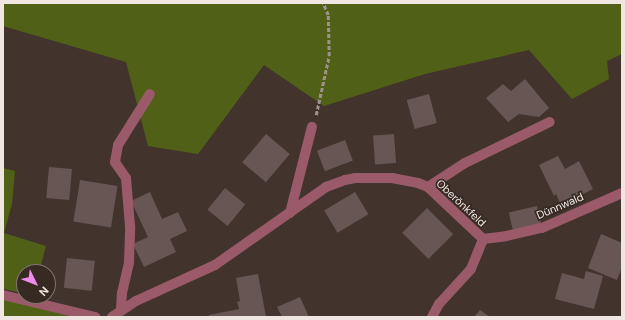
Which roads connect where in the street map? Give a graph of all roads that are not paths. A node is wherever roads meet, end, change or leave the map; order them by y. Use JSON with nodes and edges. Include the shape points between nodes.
{"nodes":[{"id":1,"x":150,"y":94,"type":"dead end"},
{"id":2,"x":550,"y":122,"type":"dead end"},
{"id":3,"x":312,"y":127,"type":"road end"},
{"id":4,"x":428,"y":187,"type":"junction"},
{"id":5,"x":622,"y":193,"type":"edge"},
{"id":6,"x":290,"y":213,"type":"junction"},
{"id":7,"x":506,"y":236,"type":"joint"},
{"id":8,"x":483,"y":239,"type":"junction"},
{"id":9,"x":3,"y":295,"type":"edge"},
{"id":10,"x":121,"y":310,"type":"junction"},
{"id":11,"x":96,"y":317,"type":"edge"},
{"id":12,"x":112,"y":317,"type":"edge"},
{"id":13,"x":432,"y":317,"type":"edge"}],
"edges":[{"from":1,"to":10,"type":"street","via":[[118,145],[115,162],[126,178],[130,226],[129,262]]},
{"from":2,"to":4,"type":"street","via":[[465,163]]},
{"from":3,"to":6,"type":"street"},
{"from":4,"to":6,"type":"street","name":"Oberönkfeld","via":[[398,179],[355,178],[326,188]]},
{"from":4,"to":8,"type":"street","name":"Oberönkfeld"},
{"from":5,"to":7,"type":"street","name":"Dünnwald","via":[[548,226]]},
{"from":6,"to":10,"type":"street","name":"Oberönkfeld","via":[[215,265]]},
{"from":7,"to":8,"type":"street","name":"Oberönkfeld"},
{"from":8,"to":13,"type":"street","via":[[471,269],[439,304]]},
{"from":9,"to":11,"type":"street"},
{"from":10,"to":12,"type":"street","name":"Oberönkfeld"}]}
